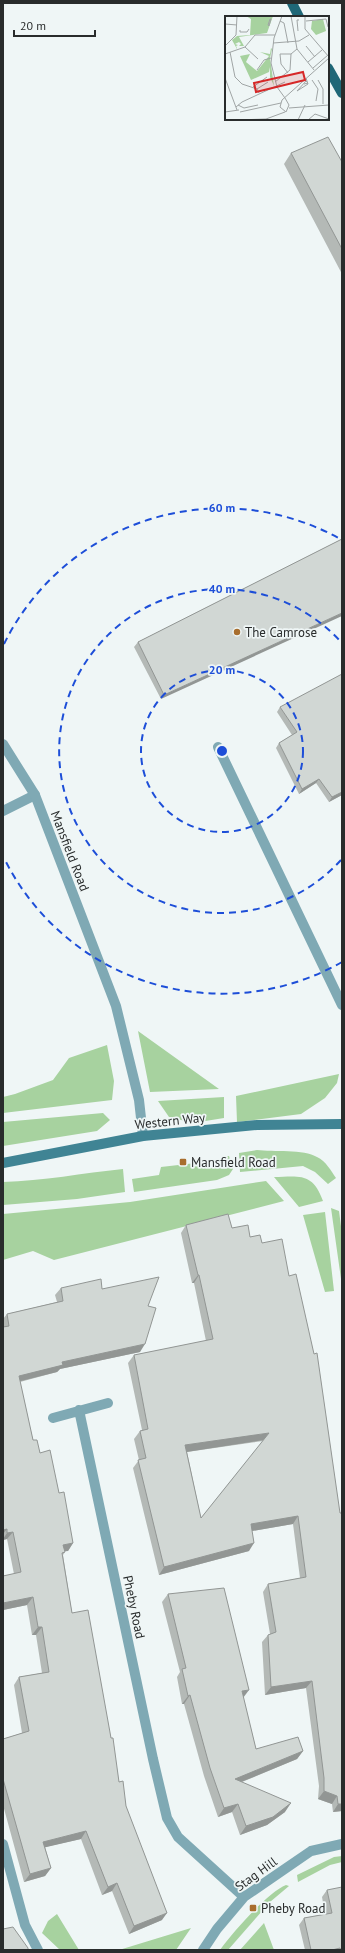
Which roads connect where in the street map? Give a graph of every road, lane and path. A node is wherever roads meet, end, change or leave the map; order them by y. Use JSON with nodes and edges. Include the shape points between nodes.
{"nodes":[{"id":1,"x":292,"y":3,"type":"edge"},
{"id":2,"x":299,"y":16,"type":"edge"},
{"id":3,"x":329,"y":70,"type":"edge"},
{"id":4,"x":342,"y":93,"type":"edge"},
{"id":5,"x":3,"y":744,"type":"edge"},
{"id":6,"x":218,"y":747,"type":"dead end"},
{"id":7,"x":35,"y":794,"type":"junction"},
{"id":8,"x":3,"y":811,"type":"edge"},
{"id":9,"x":342,"y":1005,"type":"edge"},
{"id":10,"x":342,"y":1124,"type":"edge"},
{"id":11,"x":143,"y":1136,"type":"junction"},
{"id":12,"x":3,"y":1163,"type":"edge"},
{"id":13,"x":108,"y":1403,"type":"dead end"},
{"id":14,"x":79,"y":1410,"type":"junction"},
{"id":15,"x":53,"y":1418,"type":"dead end"},
{"id":16,"x":3,"y":1844,"type":"edge"},
{"id":17,"x":342,"y":1844,"type":"edge"},
{"id":18,"x":244,"y":1897,"type":"junction"},
{"id":19,"x":38,"y":1950,"type":"edge"},
{"id":20,"x":203,"y":1950,"type":"edge"}],
"edges":[{"from":1,"to":2,"type":"main road"},
{"from":3,"to":4,"type":"main road"},
{"from":5,"to":7,"type":"street","name":"Mansfield Road"},
{"from":6,"to":9,"type":"street"},
{"from":7,"to":8,"type":"street"},
{"from":7,"to":11,"type":"street","name":"Mansfield Road","via":[[118,1012],[139,1100]]},
{"from":10,"to":11,"type":"street","name":"Western Way","via":[[257,1125]]},
{"from":11,"to":12,"type":"street","name":"Western Way"},
{"from":13,"to":14,"type":"street"},
{"from":14,"to":15,"type":"street"},
{"from":14,"to":18,"type":"street","name":"Pheby Road","via":[[167,1818],[178,1837]]},
{"from":16,"to":19,"type":"street","via":[[25,1925]]},
{"from":17,"to":18,"type":"street","name":"Stag Hill","via":[[311,1851]]},
{"from":18,"to":20,"type":"street","name":"Stag Hill"}]}
